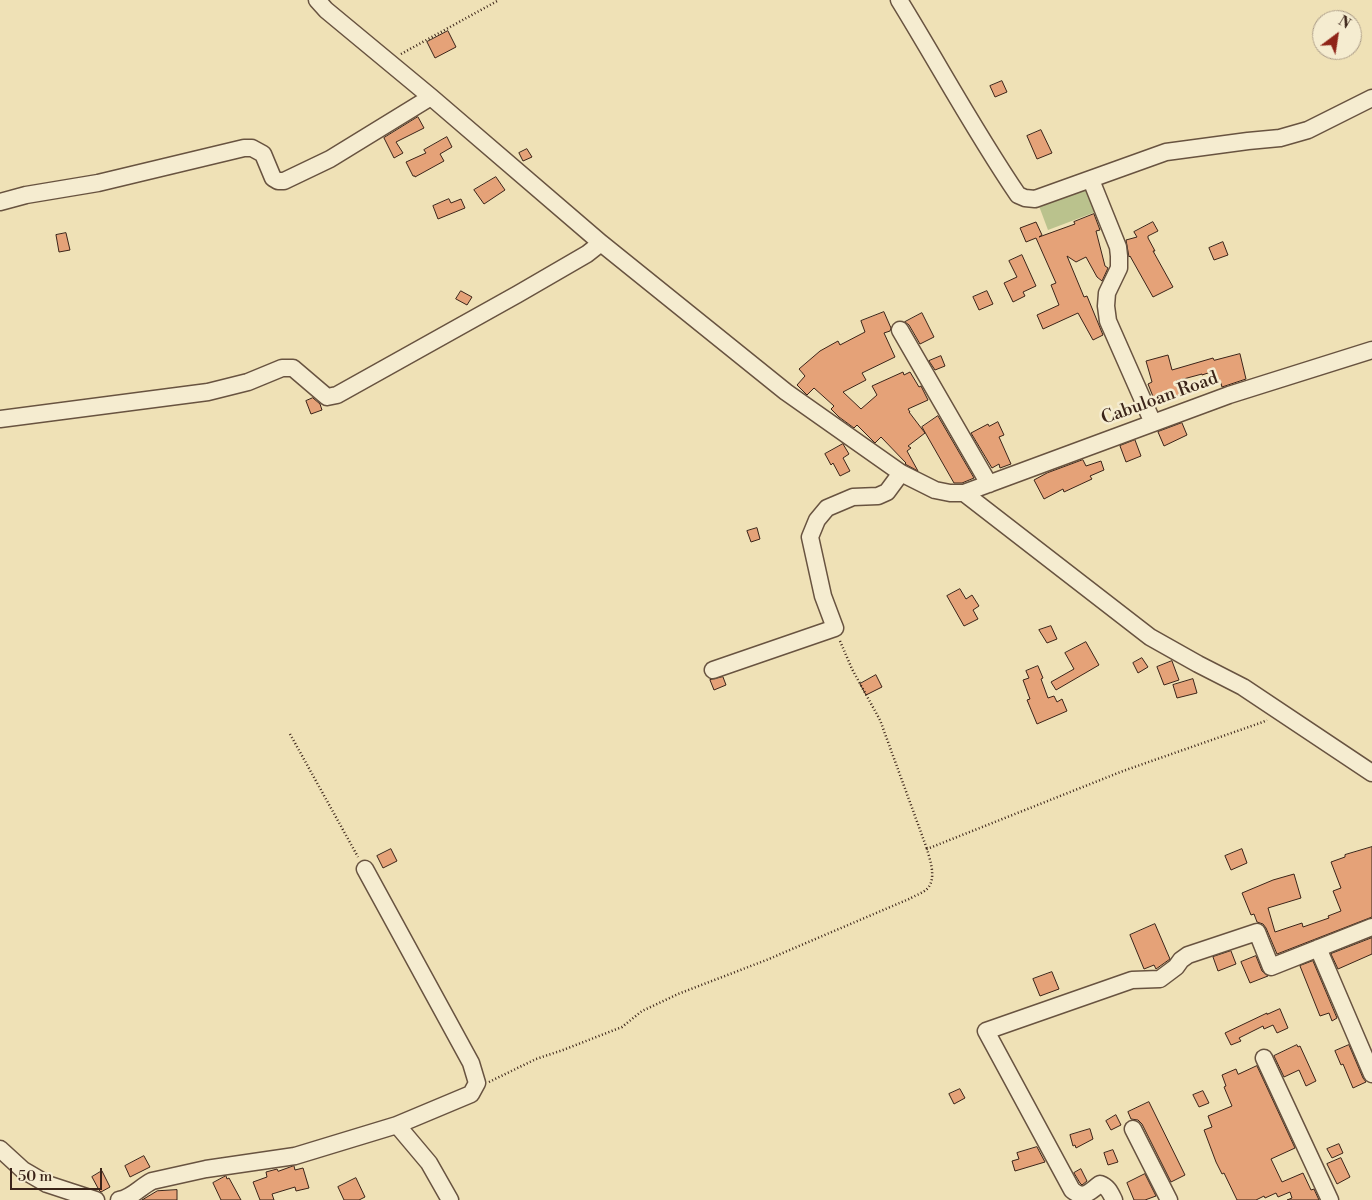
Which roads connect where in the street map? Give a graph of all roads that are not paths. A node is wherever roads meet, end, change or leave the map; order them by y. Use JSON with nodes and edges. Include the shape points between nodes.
{"nodes":[{"id":1,"x":317,"y":0,"type":"edge"},
{"id":2,"x":899,"y":0,"type":"edge"},
{"id":3,"x":431,"y":97,"type":"junction"},
{"id":4,"x":1372,"y":98,"type":"edge"},
{"id":5,"x":1092,"y":180,"type":"junction"},
{"id":6,"x":0,"y":202,"type":"edge"},
{"id":7,"x":601,"y":243,"type":"junction"},
{"id":8,"x":900,"y":330,"type":"dead end"},
{"id":9,"x":1372,"y":350,"type":"edge"},
{"id":10,"x":0,"y":419,"type":"edge"},
{"id":11,"x":1153,"y":423,"type":"junction"},
{"id":12,"x":901,"y":473,"type":"junction"},
{"id":13,"x":989,"y":484,"type":"junction"},
{"id":14,"x":964,"y":493,"type":"junction"},
{"id":15,"x":713,"y":670,"type":"dead end"},
{"id":16,"x":1372,"y":773,"type":"edge"},
{"id":17,"x":365,"y":869,"type":"road end"},
{"id":18,"x":1370,"y":932,"type":"edge"},
{"id":19,"x":1318,"y":948,"type":"junction"},
{"id":20,"x":1264,"y":1058,"type":"dead end"},
{"id":21,"x":1372,"y":1074,"type":"edge"},
{"id":22,"x":397,"y":1125,"type":"junction"},
{"id":23,"x":1133,"y":1128,"type":"dead end"},
{"id":24,"x":0,"y":1149,"type":"edge"},
{"id":25,"x":129,"y":1198,"type":"edge"},
{"id":26,"x":96,"y":1200,"type":"edge"},
{"id":27,"x":450,"y":1200,"type":"edge"},
{"id":28,"x":1114,"y":1200,"type":"edge"},
{"id":29,"x":1169,"y":1200,"type":"edge"},
{"id":30,"x":1330,"y":1200,"type":"edge"}],
"edges":[{"from":1,"to":3,"type":"street"},
{"from":2,"to":5,"type":"street","via":[[990,154],[1018,195],[1035,199]]},
{"from":3,"to":6,"type":"street","via":[[330,159],[284,181],[278,182],[273,178],[263,154],[244,148],[98,183]]},
{"from":3,"to":7,"type":"street"},
{"from":4,"to":5,"type":"street","via":[[1308,130],[1280,138],[1166,152]]},
{"from":5,"to":11,"type":"street","via":[[1118,246],[1119,268],[1107,293],[1108,321]]},
{"from":7,"to":10,"type":"street","via":[[536,284],[337,395],[327,396],[293,368],[282,368],[248,382],[208,392]]},
{"from":7,"to":12,"type":"street","via":[[786,392]]},
{"from":8,"to":13,"type":"street"},
{"from":9,"to":11,"type":"street","name":"Cabuloan Road","via":[[1229,394]]},
{"from":11,"to":13,"type":"street","name":"Cabuloan Road"},
{"from":12,"to":14,"type":"street","via":[[935,490]]},
{"from":12,"to":15,"type":"street","via":[[887,492],[878,496],[853,497],[827,508],[817,520],[810,537],[835,628]]},
{"from":13,"to":14,"type":"street","name":"Cabuloan Road"},
{"from":14,"to":16,"type":"street","via":[[1150,637],[1243,687]]},
{"from":17,"to":22,"type":"street","via":[[471,1063],[477,1083],[471,1094]]},
{"from":18,"to":19,"type":"street"},
{"from":19,"to":21,"type":"street"},
{"from":19,"to":28,"type":"street","via":[[1270,967],[1257,932],[1188,955],[1160,979],[1132,980],[986,1031],[1072,1190],[1084,1196],[1100,1184],[1110,1190]]},
{"from":20,"to":30,"type":"street"},
{"from":22,"to":25,"type":"street","via":[[295,1156],[206,1169],[152,1181]]},
{"from":22,"to":27,"type":"street","via":[[429,1163]]},
{"from":23,"to":29,"type":"street"},
{"from":24,"to":26,"type":"street","via":[[23,1170],[47,1184]]}]}
